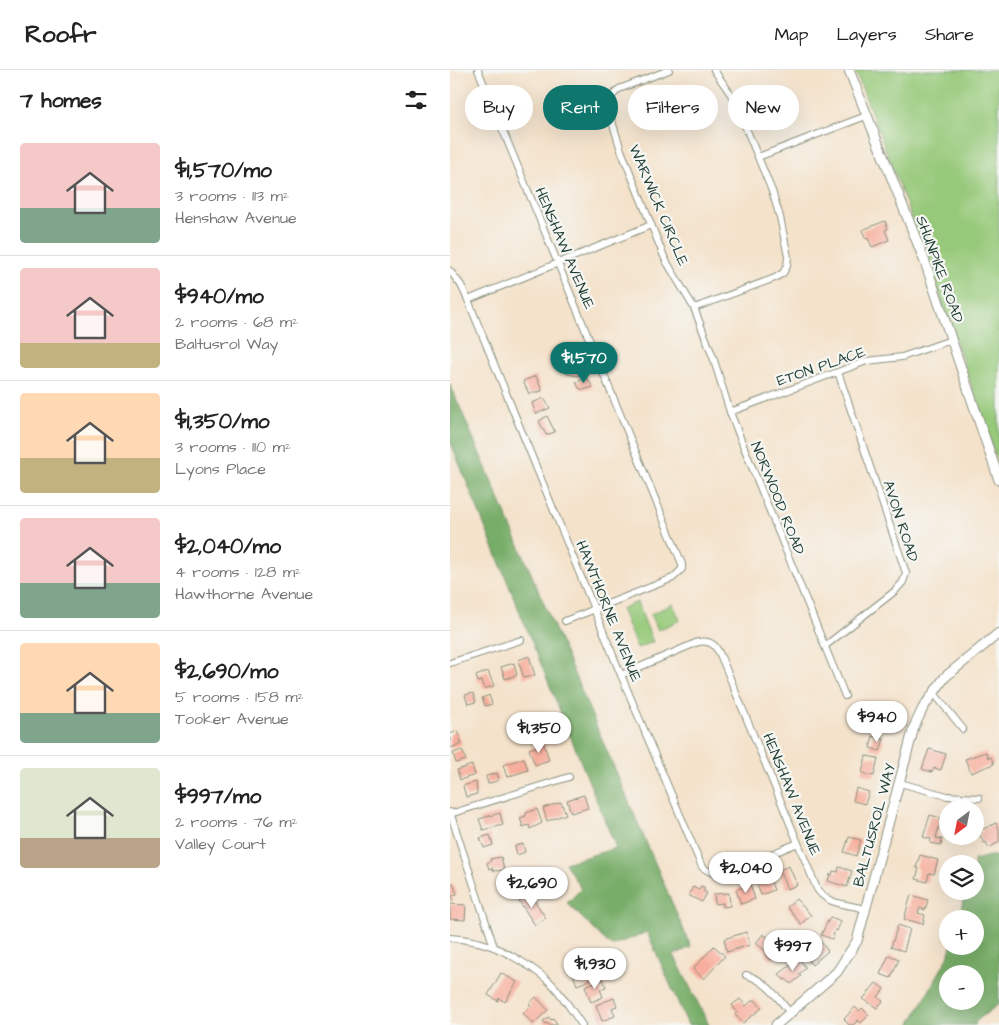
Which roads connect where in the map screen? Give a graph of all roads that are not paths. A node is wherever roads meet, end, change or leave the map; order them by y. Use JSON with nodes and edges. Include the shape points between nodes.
{"nodes":[{"id":1,"x":478,"y":70,"type":"edge"},
{"id":2,"x":668,"y":70,"type":"edge"},
{"id":3,"x":714,"y":70,"type":"edge"},
{"id":4,"x":850,"y":70,"type":"edge"},
{"id":5,"x":866,"y":116,"type":"junction"},
{"id":6,"x":758,"y":156,"type":"junction"},
{"id":7,"x":651,"y":226,"type":"junction"},
{"id":8,"x":558,"y":262,"type":"junction"},
{"id":9,"x":450,"y":271,"type":"edge"},
{"id":10,"x":468,"y":300,"type":"junction"},
{"id":11,"x":694,"y":308,"type":"junction"},
{"id":12,"x":951,"y":340,"type":"junction"},
{"id":13,"x":838,"y":372,"type":"junction"},
{"id":14,"x":730,"y":412,"type":"junction"},
{"id":15,"x":999,"y":480,"type":"edge"},
{"id":16,"x":595,"y":608,"type":"junction"},
{"id":17,"x":565,"y":622,"type":"dead end"},
{"id":18,"x":999,"y":633,"type":"edge"},
{"id":19,"x":521,"y":640,"type":"dead end"},
{"id":20,"x":825,"y":646,"type":"junction"},
{"id":21,"x":450,"y":663,"type":"edge"},
{"id":22,"x":622,"y":675,"type":"junction"},
{"id":23,"x":933,"y":692,"type":"junction"},
{"id":24,"x":845,"y":696,"type":"dead end"},
{"id":25,"x":963,"y":729,"type":"dead end"},
{"id":26,"x":569,"y":777,"type":"dead end"},
{"id":27,"x":900,"y":783,"type":"junction"},
{"id":28,"x":979,"y":798,"type":"dead end"},
{"id":29,"x":450,"y":813,"type":"edge"},
{"id":30,"x":798,"y":843,"type":"junction"},
{"id":31,"x":865,"y":909,"type":"junction"},
{"id":32,"x":450,"y":938,"type":"edge"},
{"id":33,"x":494,"y":947,"type":"junction"},
{"id":34,"x":746,"y":975,"type":"dead end"},
{"id":35,"x":791,"y":1014,"type":"junction"},
{"id":36,"x":582,"y":1025,"type":"edge"},
{"id":37,"x":776,"y":1025,"type":"edge"}],
"edges":[{"from":1,"to":8,"type":"street","name":"HENSHAW AVENUE"},
{"from":2,"to":7,"type":"street","name":"WARWICK CIRCLE","via":[[618,89],[609,104],[621,150]]},
{"from":3,"to":6,"type":"street","via":[[734,99]]},
{"from":4,"to":5,"type":"street","name":"SHUNPIKE ROAD"},
{"from":5,"to":6,"type":"street"},
{"from":5,"to":12,"type":"street","name":"SHUNPIKE ROAD","via":[[925,262]]},
{"from":6,"to":11,"type":"street","via":[[780,217],[787,266],[775,278]]},
{"from":7,"to":8,"type":"street"},
{"from":7,"to":11,"type":"street","name":"WARWICK CIRCLE","via":[[665,259]]},
{"from":8,"to":10,"type":"street"},
{"from":8,"to":16,"type":"street","name":"HENSHAW AVENUE","via":[[682,564],[673,578]]},
{"from":9,"to":10,"type":"street","name":"HAWTHORNE AVENUE"},
{"from":10,"to":16,"type":"street","name":"HAWTHORNE AVENUE"},
{"from":11,"to":14,"type":"street","name":"NORWOOD ROAD"},
{"from":12,"to":13,"type":"street","name":"ETON PLACE","via":[[902,357],[867,361]]},
{"from":12,"to":15,"type":"street","name":"SHUNPIKE ROAD"},
{"from":13,"to":14,"type":"street","name":"ETON PLACE"},
{"from":13,"to":20,"type":"street","name":"AVON ROAD","via":[[906,573],[895,591]]},
{"from":14,"to":20,"type":"street","name":"NORWOOD ROAD"},
{"from":16,"to":17,"type":"street"},
{"from":16,"to":22,"type":"street","name":"HAWTHORNE AVENUE"},
{"from":18,"to":23,"type":"street","name":"BALTUSROL WAY"},
{"from":19,"to":21,"type":"street"},
{"from":20,"to":24,"type":"street","name":"NORWOOD ROAD"},
{"from":22,"to":30,"type":"street","name":"HAWTHORNE AVENUE","via":[[702,867],[708,872],[723,874]]},
{"from":22,"to":30,"type":"street","name":"HENSHAW AVENUE","via":[[704,641],[712,642],[722,659]]},
{"from":23,"to":25,"type":"street"},
{"from":23,"to":27,"type":"street","name":"BALTUSROL WAY","via":[[914,727]]},
{"from":26,"to":29,"type":"street"},
{"from":27,"to":28,"type":"street","via":[[947,796]]},
{"from":27,"to":31,"type":"street","name":"BALTUSROL WAY"},
{"from":29,"to":33,"type":"street"},
{"from":30,"to":31,"type":"street","name":"HENSHAW AVENUE","via":[[821,896]]},
{"from":31,"to":35,"type":"street","name":"BALTUSROL WAY","via":[[857,941],[837,972]]},
{"from":32,"to":33,"type":"street"},
{"from":33,"to":36,"type":"street","via":[[551,983]]},
{"from":34,"to":35,"type":"street","via":[[766,984]]},
{"from":35,"to":37,"type":"street","name":"BALTUSROL WAY"}]}
